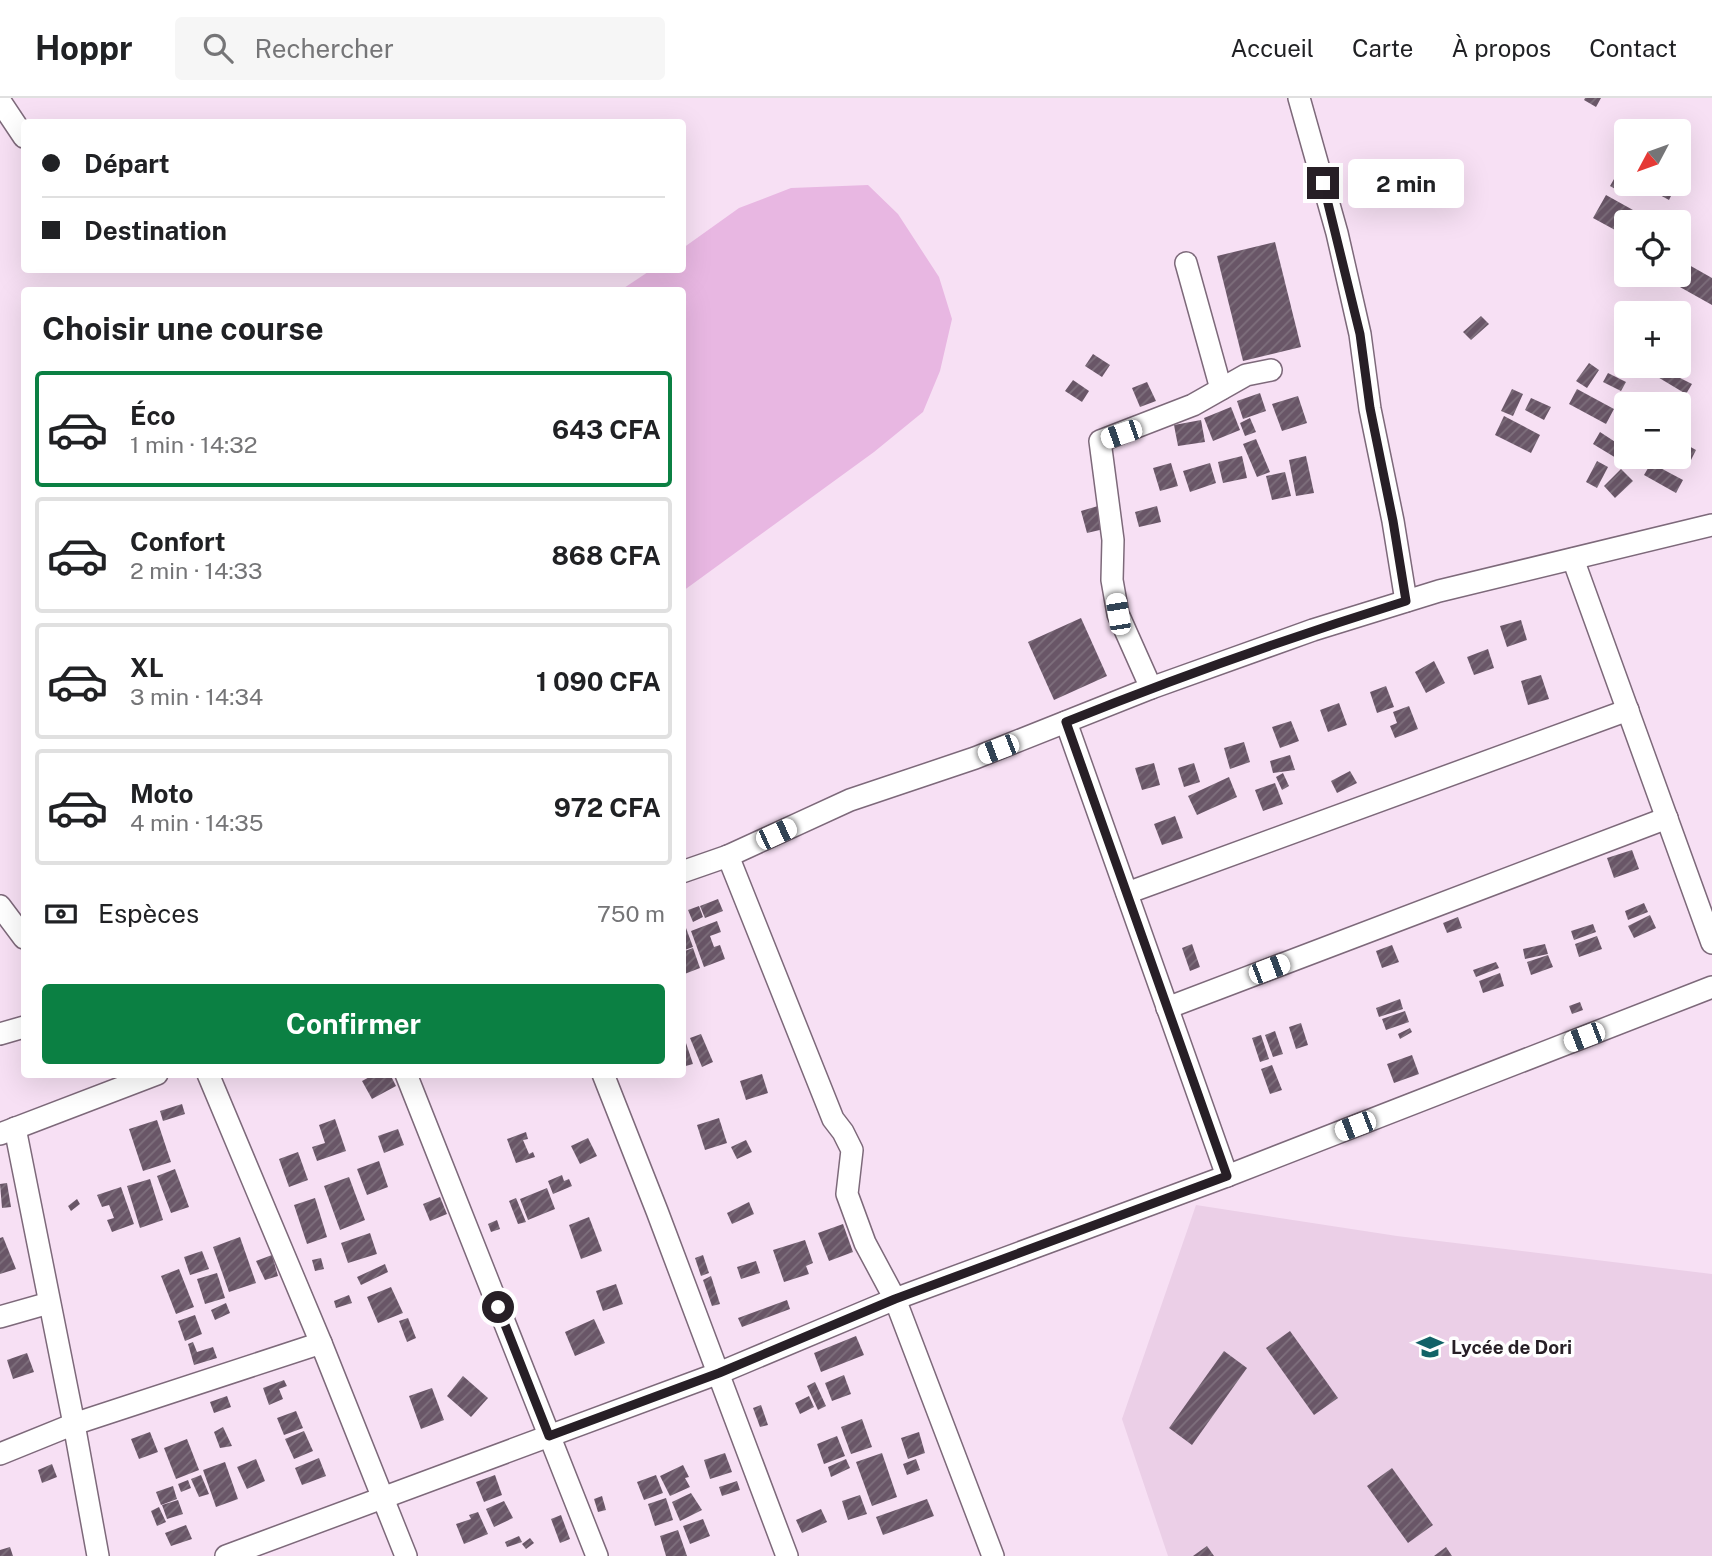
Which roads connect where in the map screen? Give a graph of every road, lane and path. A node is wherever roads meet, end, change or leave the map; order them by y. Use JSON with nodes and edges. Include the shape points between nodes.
{"nodes":[{"id":1,"x":1299,"y":98,"type":"edge"},
{"id":2,"x":0,"y":101,"type":"edge"},
{"id":3,"x":21,"y":132,"type":"edge"},
{"id":4,"x":1186,"y":263,"type":"dead end"},
{"id":5,"x":1271,"y":370,"type":"dead end"},
{"id":6,"x":1221,"y":389,"type":"junction"},
{"id":7,"x":1712,"y":525,"type":"edge"},
{"id":8,"x":1573,"y":559,"type":"junction"},
{"id":9,"x":1406,"y":601,"type":"junction"},
{"id":10,"x":1151,"y":688,"type":"junction"},
{"id":11,"x":1628,"y":710,"type":"junction"},
{"id":12,"x":1066,"y":722,"type":"junction"},
{"id":13,"x":1667,"y":818,"type":"junction"},
{"id":14,"x":728,"y":856,"type":"junction"},
{"id":15,"x":686,"y":871,"type":"edge"},
{"id":16,"x":1127,"y":892,"type":"junction"},
{"id":17,"x":0,"y":906,"type":"edge"},
{"id":18,"x":21,"y":934,"type":"edge"},
{"id":19,"x":1712,"y":943,"type":"edge"},
{"id":20,"x":1712,"y":987,"type":"edge"},
{"id":21,"x":1167,"y":1008,"type":"junction"},
{"id":22,"x":21,"y":1028,"type":"edge"},
{"id":23,"x":0,"y":1034,"type":"edge"},
{"id":24,"x":147,"y":1078,"type":"edge"},
{"id":25,"x":210,"y":1078,"type":"edge"},
{"id":26,"x":408,"y":1078,"type":"edge"},
{"id":27,"x":605,"y":1078,"type":"edge"},
{"id":28,"x":8,"y":1131,"type":"edge"},
{"id":29,"x":1227,"y":1176,"type":"junction"},
{"id":30,"x":895,"y":1299,"type":"junction"},
{"id":31,"x":49,"y":1303,"type":"junction"},
{"id":32,"x":0,"y":1317,"type":"edge"},
{"id":33,"x":321,"y":1343,"type":"junction"},
{"id":34,"x":719,"y":1373,"type":"junction"},
{"id":35,"x":75,"y":1424,"type":"junction"},
{"id":36,"x":549,"y":1436,"type":"junction"},
{"id":37,"x":0,"y":1454,"type":"edge"},
{"id":38,"x":382,"y":1498,"type":"junction"},
{"id":39,"x":98,"y":1556,"type":"edge"},
{"id":40,"x":226,"y":1556,"type":"edge"},
{"id":41,"x":405,"y":1556,"type":"edge"},
{"id":42,"x":597,"y":1556,"type":"edge"},
{"id":43,"x":787,"y":1556,"type":"edge"},
{"id":44,"x":993,"y":1556,"type":"edge"}],
"edges":[{"from":1,"to":9,"type":"street","via":[[1360,334]]},
{"from":2,"to":3,"type":"street"},
{"from":4,"to":6,"type":"street"},
{"from":5,"to":6,"type":"street","via":[[1246,375]]},
{"from":6,"to":10,"type":"street","via":[[1100,442],[1118,614]]},
{"from":7,"to":8,"type":"street"},
{"from":8,"to":9,"type":"street"},
{"from":8,"to":11,"type":"street"},
{"from":9,"to":10,"type":"street"},
{"from":10,"to":12,"type":"street"},
{"from":11,"to":13,"type":"street"},
{"from":11,"to":16,"type":"street"},
{"from":12,"to":14,"type":"street","via":[[850,800]]},
{"from":12,"to":16,"type":"street"},
{"from":13,"to":19,"type":"street"},
{"from":13,"to":21,"type":"street"},
{"from":14,"to":15,"type":"street"},
{"from":14,"to":30,"type":"street","via":[[833,1119],[852,1150],[847,1195],[865,1243]]},
{"from":16,"to":21,"type":"street"},
{"from":17,"to":18,"type":"street"},
{"from":20,"to":29,"type":"street"},
{"from":21,"to":29,"type":"street"},
{"from":22,"to":23,"type":"street"},
{"from":24,"to":28,"type":"street"},
{"from":25,"to":33,"type":"street"},
{"from":26,"to":36,"type":"street"},
{"from":27,"to":34,"type":"street"},
{"from":28,"to":31,"type":"street"},
{"from":29,"to":30,"type":"street"},
{"from":30,"to":34,"type":"street"},
{"from":30,"to":44,"type":"street"},
{"from":31,"to":32,"type":"street"},
{"from":31,"to":35,"type":"street"},
{"from":33,"to":35,"type":"street"},
{"from":33,"to":38,"type":"street"},
{"from":34,"to":36,"type":"street"},
{"from":34,"to":43,"type":"street"},
{"from":35,"to":37,"type":"street"},
{"from":35,"to":39,"type":"street"},
{"from":36,"to":38,"type":"street"},
{"from":36,"to":42,"type":"street"},
{"from":38,"to":40,"type":"street"},
{"from":38,"to":41,"type":"street"}]}
